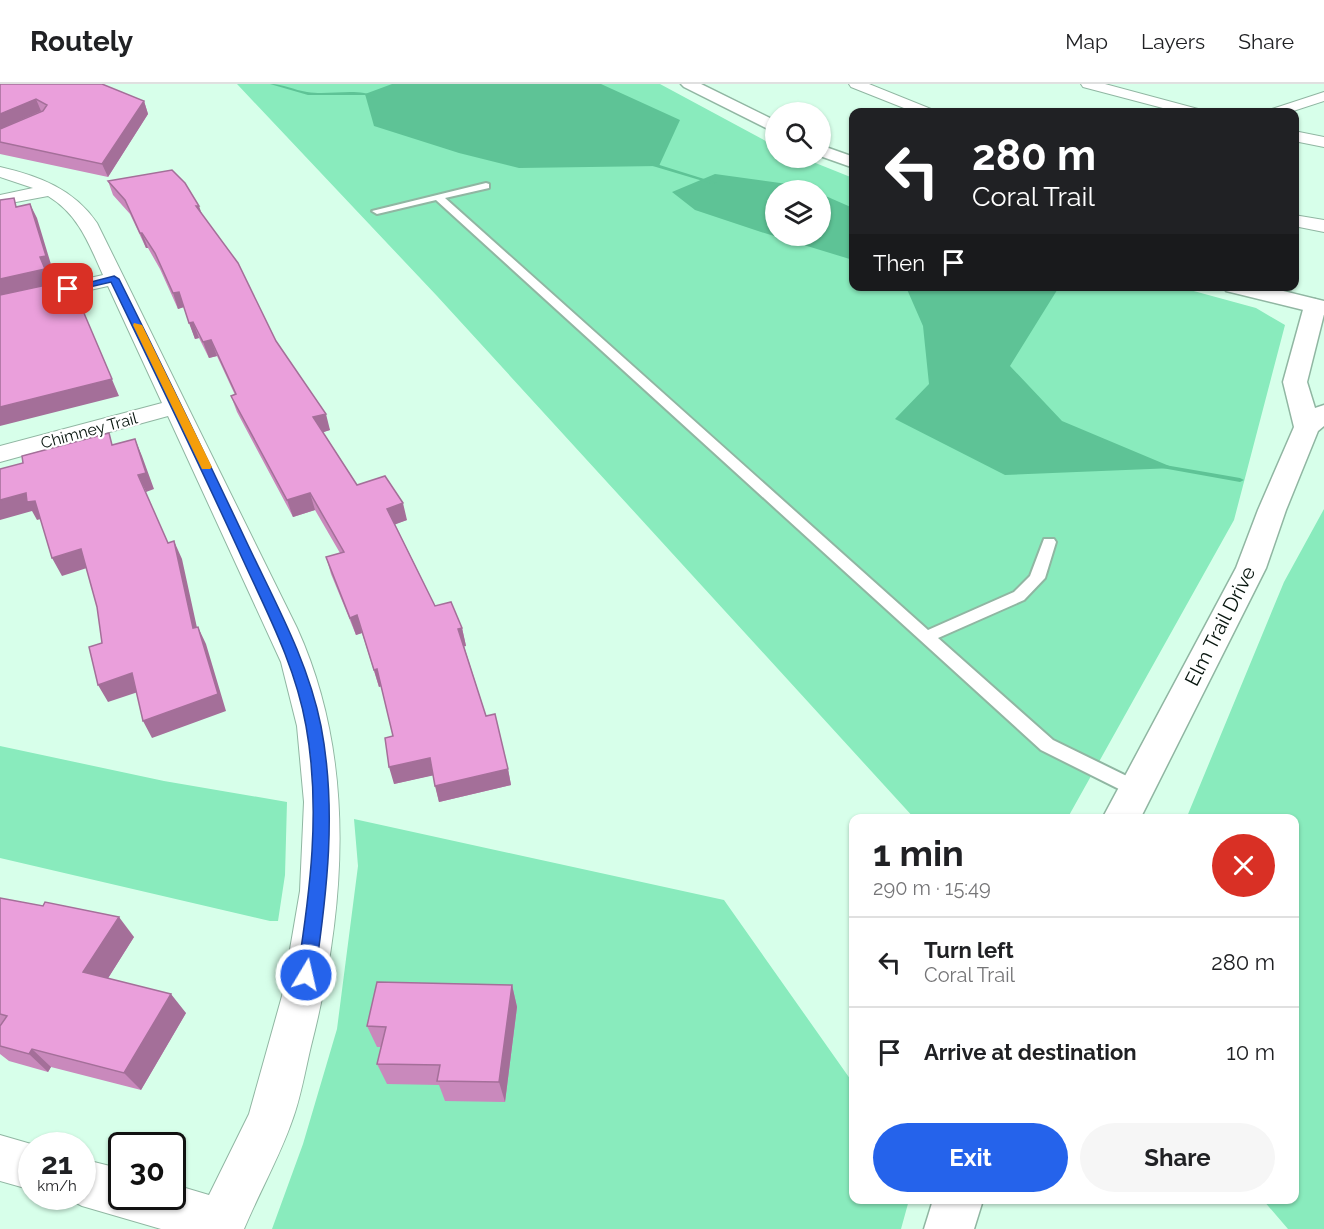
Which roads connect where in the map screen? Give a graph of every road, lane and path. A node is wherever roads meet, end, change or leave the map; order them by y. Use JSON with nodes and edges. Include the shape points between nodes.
{"nodes":[{"id":1,"x":689,"y":84,"type":"edge"},
{"id":2,"x":856,"y":84,"type":"edge"},
{"id":3,"x":1088,"y":84,"type":"edge"},
{"id":4,"x":1324,"y":96,"type":"edge"},
{"id":5,"x":916,"y":108,"type":"edge"},
{"id":6,"x":1177,"y":108,"type":"edge"},
{"id":7,"x":1289,"y":108,"type":"edge"},
{"id":8,"x":765,"y":122,"type":"edge"},
{"id":9,"x":1299,"y":137,"type":"edge"},
{"id":10,"x":1324,"y":142,"type":"edge"},
{"id":11,"x":831,"y":155,"type":"edge"},
{"id":12,"x":849,"y":162,"type":"edge"},
{"id":13,"x":0,"y":171,"type":"edge"},
{"id":14,"x":486,"y":186,"type":"dead end"},
{"id":15,"x":52,"y":190,"type":"junction"},
{"id":16,"x":438,"y":196,"type":"junction"},
{"id":17,"x":0,"y":200,"type":"edge"},
{"id":18,"x":377,"y":211,"type":"dead end"},
{"id":19,"x":1299,"y":221,"type":"edge"},
{"id":20,"x":1324,"y":226,"type":"edge"},
{"id":21,"x":114,"y":279,"type":"junction"},
{"id":22,"x":1254,"y":291,"type":"edge"},
{"id":23,"x":0,"y":304,"type":"edge"},
{"id":24,"x":1319,"y":307,"type":"edge"},
{"id":25,"x":177,"y":406,"type":"junction"},
{"id":26,"x":1315,"y":420,"type":"edge"},
{"id":27,"x":0,"y":454,"type":"edge"},
{"id":28,"x":1049,"y":542,"type":"dead end"},
{"id":29,"x":926,"y":637,"type":"junction"},
{"id":30,"x":1136,"y":789,"type":"junction"},
{"id":31,"x":1124,"y":814,"type":"edge"},
{"id":32,"x":0,"y":1158,"type":"edge"},
{"id":33,"x":18,"y":1163,"type":"edge"},
{"id":34,"x":957,"y":1204,"type":"edge"},
{"id":35,"x":173,"y":1210,"type":"edge"},
{"id":36,"x":220,"y":1226,"type":"edge"},
{"id":37,"x":949,"y":1229,"type":"edge"}],
"edges":[{"from":1,"to":8,"type":"street"},
{"from":2,"to":5,"type":"street"},
{"from":3,"to":6,"type":"street"},
{"from":4,"to":7,"type":"street"},
{"from":9,"to":10,"type":"street"},
{"from":11,"to":12,"type":"street"},
{"from":13,"to":15,"type":"street"},
{"from":14,"to":16,"type":"lane"},
{"from":15,"to":17,"type":"street"},
{"from":15,"to":21,"type":"street","via":[[79,210]]},
{"from":16,"to":18,"type":"lane"},
{"from":16,"to":29,"type":"lane"},
{"from":19,"to":20,"type":"street"},
{"from":21,"to":23,"type":"street"},
{"from":21,"to":25,"type":"street"},
{"from":22,"to":24,"type":"street"},
{"from":24,"to":26,"type":"street","name":"Elm Trail Drive","via":[[1295,382]]},
{"from":25,"to":27,"type":"street","name":"Chimney Trail"},
{"from":25,"to":36,"type":"street","via":[[297,662],[314,726],[322,802],[319,891],[303,996],[270,1120]]},
{"from":26,"to":30,"type":"street","name":"Elm Trail Drive","via":[[1272,510],[1251,568]]},
{"from":28,"to":29,"type":"lane","via":[[1037,578],[1018,596]]},
{"from":29,"to":30,"type":"lane","via":[[1047,745]]},
{"from":30,"to":31,"type":"street","name":"Elm Trail Drive"},
{"from":32,"to":33,"type":"street"},
{"from":34,"to":37,"type":"street"},
{"from":35,"to":36,"type":"street"}]}
